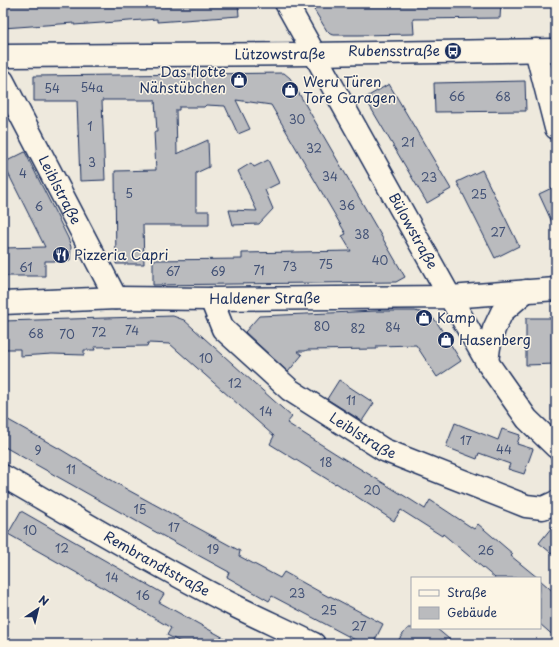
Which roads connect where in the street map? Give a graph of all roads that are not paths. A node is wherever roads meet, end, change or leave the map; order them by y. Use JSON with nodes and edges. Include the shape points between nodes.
{"nodes":[{"id":1,"x":286,"y":3,"type":"edge"},
{"id":2,"x":546,"y":50,"type":"edge"},
{"id":3,"x":314,"y":54,"type":"junction"},
{"id":4,"x":3,"y":56,"type":"edge"},
{"id":5,"x":3,"y":81,"type":"edge"},
{"id":6,"x":556,"y":128,"type":"edge"},
{"id":7,"x":556,"y":289,"type":"edge"},
{"id":8,"x":526,"y":291,"type":"junction"},
{"id":9,"x":450,"y":297,"type":"junction"},
{"id":10,"x":116,"y":298,"type":"junction"},
{"id":11,"x":211,"y":299,"type":"junction"},
{"id":12,"x":3,"y":303,"type":"edge"},
{"id":13,"x":486,"y":362,"type":"junction"},
{"id":14,"x":556,"y":447,"type":"edge"},
{"id":15,"x":3,"y":476,"type":"edge"},
{"id":16,"x":556,"y":502,"type":"edge"},
{"id":17,"x":314,"y":644,"type":"edge"}],
"edges":[{"from":1,"to":3,"type":"street","name":"Bülowstraße"},
{"from":2,"to":3,"type":"street","name":"Lützowstraße"},
{"from":2,"to":6,"type":"street"},
{"from":3,"to":4,"type":"street","name":"Lützowstraße"},
{"from":3,"to":9,"type":"street","name":"Bülowstraße"},
{"from":5,"to":10,"type":"street","name":"Leiblstraße"},
{"from":7,"to":8,"type":"street","name":"Haldener Straße"},
{"from":8,"to":9,"type":"street","name":"Haldener Straße"},
{"from":8,"to":13,"type":"street","via":[[502,312],[494,329]]},
{"from":9,"to":11,"type":"street","name":"Haldener Straße"},
{"from":9,"to":13,"type":"street","name":"Bülowstraße"},
{"from":10,"to":11,"type":"street","name":"Haldener Straße"},
{"from":10,"to":12,"type":"street","name":"Haldener Straße"},
{"from":11,"to":16,"type":"street","name":"Leiblstraße","via":[[224,329],[290,390],[384,450],[526,506],[543,508]]},
{"from":13,"to":14,"type":"street","name":"Bülowstraße","via":[[527,419]]},
{"from":15,"to":17,"type":"street","name":"Rembrandtstraße","via":[[198,586]]}]}
